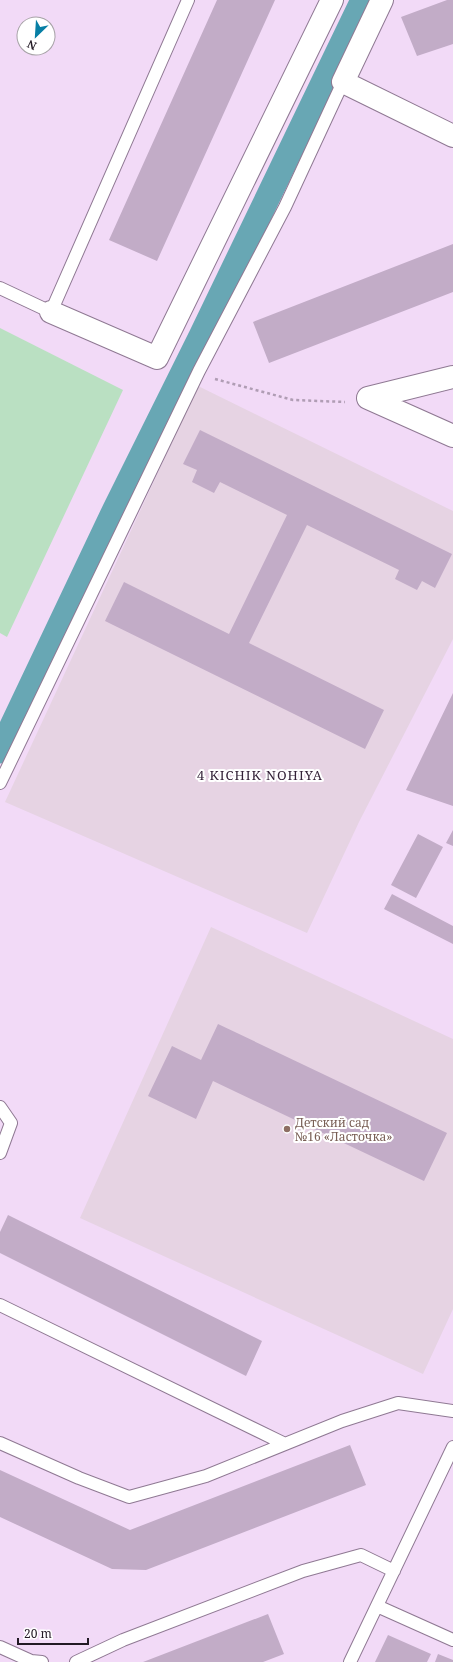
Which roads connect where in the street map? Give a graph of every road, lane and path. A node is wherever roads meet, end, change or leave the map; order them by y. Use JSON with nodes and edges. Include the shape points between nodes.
{"nodes":[{"id":1,"x":188,"y":0,"type":"edge"},
{"id":2,"x":332,"y":0,"type":"edge"},
{"id":3,"x":382,"y":0,"type":"edge"},
{"id":4,"x":343,"y":82,"type":"junction"},
{"id":5,"x":453,"y":136,"type":"edge"},
{"id":6,"x":0,"y":288,"type":"edge"},
{"id":7,"x":51,"y":312,"type":"junction"},
{"id":8,"x":199,"y":371,"type":"junction"},
{"id":9,"x":453,"y":377,"type":"edge"},
{"id":10,"x":375,"y":401,"type":"junction"},
{"id":11,"x":453,"y":436,"type":"edge"},
{"id":12,"x":0,"y":783,"type":"edge"},
{"id":13,"x":0,"y":1107,"type":"edge"},
{"id":14,"x":0,"y":1152,"type":"edge"},
{"id":15,"x":0,"y":1305,"type":"edge"},
{"id":16,"x":453,"y":1411,"type":"edge"},
{"id":17,"x":0,"y":1443,"type":"edge"},
{"id":18,"x":285,"y":1444,"type":"junction"},
{"id":19,"x":453,"y":1447,"type":"edge"},
{"id":20,"x":394,"y":1571,"type":"junction"},
{"id":21,"x":378,"y":1606,"type":"junction"},
{"id":22,"x":453,"y":1640,"type":"edge"},
{"id":23,"x":0,"y":1647,"type":"edge"},
{"id":24,"x":42,"y":1662,"type":"edge"},
{"id":25,"x":76,"y":1662,"type":"edge"},
{"id":26,"x":350,"y":1662,"type":"edge"}],
"edges":[{"from":1,"to":7,"type":"lane"},
{"from":2,"to":7,"type":"street","via":[[157,358]]},
{"from":3,"to":4,"type":"street"},
{"from":4,"to":5,"type":"street"},
{"from":4,"to":8,"type":"lane","via":[[285,207]]},
{"from":6,"to":7,"type":"lane"},
{"from":8,"to":10,"type":"path","via":[[218,381],[293,400]]},
{"from":8,"to":12,"type":"lane"},
{"from":9,"to":10,"type":"street","via":[[368,398]]},
{"from":10,"to":11,"type":"street"},
{"from":13,"to":14,"type":"lane","via":[[12,1122]]},
{"from":15,"to":18,"type":"lane"},
{"from":16,"to":18,"type":"lane","via":[[398,1403],[342,1421]]},
{"from":17,"to":18,"type":"lane","via":[[129,1497],[206,1476]]},
{"from":19,"to":20,"type":"lane"},
{"from":20,"to":21,"type":"lane"},
{"from":20,"to":25,"type":"lane","via":[[361,1555],[303,1571],[123,1640]]},
{"from":21,"to":22,"type":"lane"},
{"from":21,"to":26,"type":"lane"},
{"from":23,"to":24,"type":"lane","via":[[31,1661]]}]}
